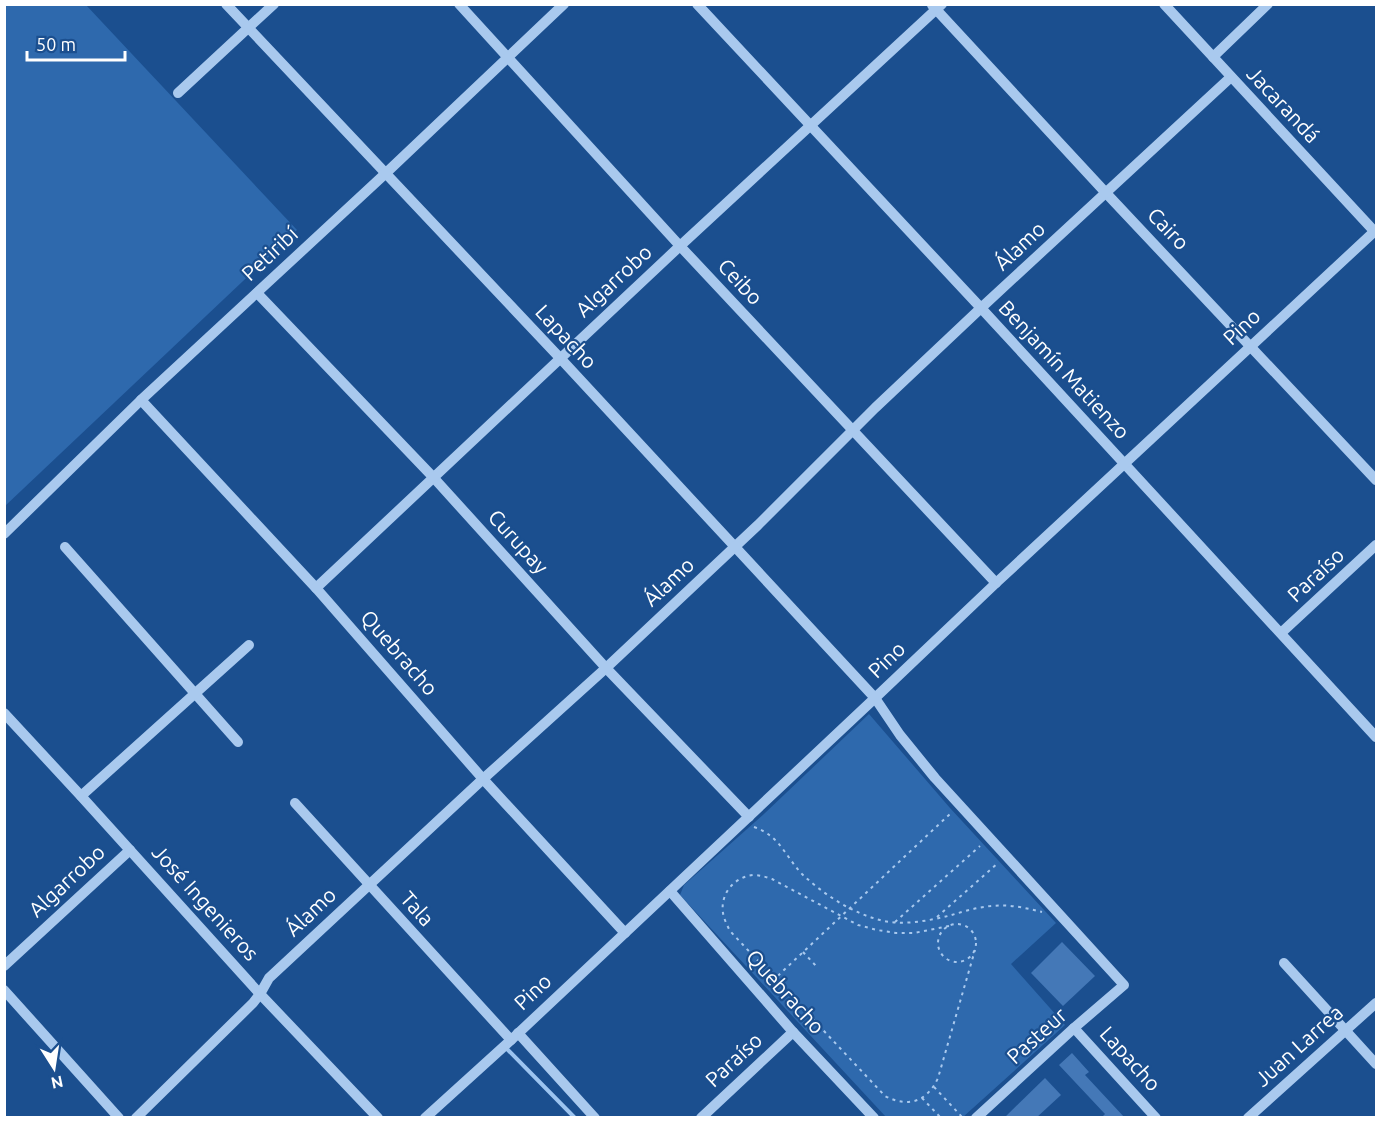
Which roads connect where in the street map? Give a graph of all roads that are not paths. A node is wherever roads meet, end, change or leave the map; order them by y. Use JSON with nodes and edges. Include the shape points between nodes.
{"nodes":[{"id":1,"x":226,"y":4,"type":"edge"},
{"id":2,"x":274,"y":4,"type":"edge"},
{"id":3,"x":459,"y":4,"type":"edge"},
{"id":4,"x":564,"y":4,"type":"edge"},
{"id":5,"x":697,"y":4,"type":"edge"},
{"id":6,"x":1164,"y":4,"type":"edge"},
{"id":7,"x":1268,"y":4,"type":"edge"},
{"id":8,"x":937,"y":6,"type":"edge"},
{"id":9,"x":249,"y":28,"type":"junction"},
{"id":10,"x":508,"y":57,"type":"junction"},
{"id":11,"x":1213,"y":57,"type":"junction"},
{"id":12,"x":1231,"y":78,"type":"junction"},
{"id":13,"x":178,"y":93,"type":"dead end"},
{"id":14,"x":811,"y":127,"type":"junction"},
{"id":15,"x":386,"y":173,"type":"junction"},
{"id":16,"x":1106,"y":193,"type":"junction"},
{"id":17,"x":1376,"y":231,"type":"edge"},
{"id":18,"x":680,"y":246,"type":"junction"},
{"id":19,"x":257,"y":293,"type":"junction"},
{"id":20,"x":981,"y":308,"type":"junction"},
{"id":21,"x":1251,"y":345,"type":"junction"},
{"id":22,"x":560,"y":358,"type":"junction"},
{"id":23,"x":141,"y":400,"type":"junction"},
{"id":24,"x":853,"y":430,"type":"junction"},
{"id":25,"x":1124,"y":464,"type":"junction"},
{"id":26,"x":433,"y":477,"type":"junction"},
{"id":27,"x":1377,"y":480,"type":"edge"},
{"id":28,"x":4,"y":534,"type":"edge"},
{"id":29,"x":1377,"y":545,"type":"edge"},
{"id":30,"x":65,"y":547,"type":"dead end"},
{"id":31,"x":735,"y":547,"type":"junction"},
{"id":32,"x":996,"y":583,"type":"junction"},
{"id":33,"x":316,"y":588,"type":"junction"},
{"id":34,"x":1281,"y":633,"type":"junction"},
{"id":35,"x":249,"y":645,"type":"dead end"},
{"id":36,"x":606,"y":668,"type":"junction"},
{"id":37,"x":195,"y":693,"type":"junction"},
{"id":38,"x":875,"y":698,"type":"junction"},
{"id":39,"x":4,"y":713,"type":"edge"},
{"id":40,"x":1377,"y":737,"type":"edge"},
{"id":41,"x":238,"y":742,"type":"dead end"},
{"id":42,"x":483,"y":779,"type":"junction"},
{"id":43,"x":81,"y":795,"type":"junction"},
{"id":44,"x":295,"y":804,"type":"dead end"},
{"id":45,"x":745,"y":821,"type":"junction"},
{"id":46,"x":130,"y":850,"type":"junction"},
{"id":47,"x":369,"y":885,"type":"junction"},
{"id":48,"x":670,"y":891,"type":"junction"},
{"id":49,"x":625,"y":933,"type":"junction"},
{"id":50,"x":1284,"y":963,"type":"dead end"},
{"id":51,"x":4,"y":966,"type":"edge"},
{"id":52,"x":1124,"y":985,"type":"joint"},
{"id":53,"x":4,"y":990,"type":"edge"},
{"id":54,"x":261,"y":994,"type":"junction"},
{"id":55,"x":1377,"y":1003,"type":"edge"},
{"id":56,"x":1074,"y":1028,"type":"junction"},
{"id":57,"x":1346,"y":1030,"type":"junction"},
{"id":58,"x":793,"y":1032,"type":"junction"},
{"id":59,"x":514,"y":1037,"type":"junction"},
{"id":60,"x":1377,"y":1064,"type":"edge"},
{"id":61,"x":119,"y":1118,"type":"edge"},
{"id":62,"x":136,"y":1118,"type":"edge"},
{"id":63,"x":378,"y":1118,"type":"edge"},
{"id":64,"x":425,"y":1118,"type":"edge"},
{"id":65,"x":595,"y":1118,"type":"edge"},
{"id":66,"x":701,"y":1118,"type":"edge"},
{"id":67,"x":874,"y":1118,"type":"edge"},
{"id":68,"x":976,"y":1118,"type":"edge"},
{"id":69,"x":1156,"y":1118,"type":"edge"},
{"id":70,"x":1248,"y":1118,"type":"edge"}],
"edges":[{"from":1,"to":9,"type":"street","name":"Lapacho"},
{"from":2,"to":9,"type":"street"},
{"from":3,"to":10,"type":"street","name":"Ceibo"},
{"from":4,"to":10,"type":"street","name":"Petiribí"},
{"from":5,"to":14,"type":"street","name":"Benjamín Matienzo"},
{"from":6,"to":11,"type":"street","name":"Jacarandá"},
{"from":7,"to":11,"type":"street"},
{"from":8,"to":14,"type":"street","name":"Algarrobo"},
{"from":8,"to":16,"type":"street","name":"Cairo"},
{"from":9,"to":13,"type":"street"},
{"from":9,"to":15,"type":"street","name":"Lapacho"},
{"from":10,"to":15,"type":"street","name":"Petiribí"},
{"from":10,"to":18,"type":"street","name":"Ceibo"},
{"from":11,"to":12,"type":"street","name":"Jacarandá"},
{"from":12,"to":16,"type":"street","name":"Álamo"},
{"from":12,"to":17,"type":"street","name":"Jacarandá"},
{"from":14,"to":18,"type":"street","name":"Algarrobo"},
{"from":14,"to":20,"type":"street","name":"Benjamín Matienzo"},
{"from":15,"to":19,"type":"street","name":"Petiribí"},
{"from":15,"to":22,"type":"street","name":"Lapacho"},
{"from":16,"to":20,"type":"street","name":"Álamo"},
{"from":16,"to":21,"type":"street","name":"Cairo"},
{"from":17,"to":21,"type":"street","name":"Pino"},
{"from":18,"to":22,"type":"street","name":"Algarrobo"},
{"from":18,"to":24,"type":"street","name":"Ceibo"},
{"from":19,"to":23,"type":"street","name":"Petiribí"},
{"from":19,"to":26,"type":"street","name":"Curupay"},
{"from":20,"to":24,"type":"street","name":"Álamo"},
{"from":20,"to":25,"type":"street","name":"Benjamín Matienzo"},
{"from":21,"to":25,"type":"street","name":"Pino"},
{"from":21,"to":27,"type":"street","name":"Cairo"},
{"from":22,"to":26,"type":"street","name":"Algarrobo"},
{"from":22,"to":31,"type":"street","name":"Lapacho"},
{"from":23,"to":28,"type":"street","name":"Petiribí"},
{"from":23,"to":33,"type":"street","name":"Quebracho"},
{"from":24,"to":31,"type":"street","name":"Álamo"},
{"from":24,"to":32,"type":"street","name":"Ceibo"},
{"from":25,"to":32,"type":"street","name":"Pino"},
{"from":25,"to":34,"type":"street","name":"Benjamín Matienzo"},
{"from":26,"to":33,"type":"street","name":"Algarrobo"},
{"from":26,"to":36,"type":"street","name":"Curupay"},
{"from":29,"to":34,"type":"street","name":"Paraíso"},
{"from":30,"to":37,"type":"street"},
{"from":31,"to":36,"type":"street","name":"Álamo"},
{"from":31,"to":38,"type":"street","name":"Lapacho"},
{"from":32,"to":38,"type":"street","name":"Pino"},
{"from":33,"to":42,"type":"street","name":"Quebracho"},
{"from":34,"to":40,"type":"street","name":"Benjamín Matienzo"},
{"from":35,"to":37,"type":"street"},
{"from":36,"to":42,"type":"street","name":"Álamo"},
{"from":36,"to":45,"type":"street","name":"Curupay"},
{"from":37,"to":41,"type":"street"},
{"from":37,"to":43,"type":"street"},
{"from":38,"to":45,"type":"street","name":"Pino"},
{"from":38,"to":52,"type":"street","name":"Lapacho","via":[[935,778]]},
{"from":39,"to":43,"type":"street","name":"José Ingenieros"},
{"from":42,"to":47,"type":"street","name":"Álamo"},
{"from":42,"to":49,"type":"street","name":"Quebracho"},
{"from":43,"to":46,"type":"street","name":"José Ingenieros"},
{"from":44,"to":47,"type":"street","name":"Tala"},
{"from":45,"to":48,"type":"street","name":"Pino"},
{"from":46,"to":51,"type":"street","name":"Algarrobo"},
{"from":46,"to":54,"type":"street","name":"José Ingenieros"},
{"from":47,"to":54,"type":"street","name":"Álamo","via":[[269,978]]},
{"from":47,"to":59,"type":"street","name":"Tala"},
{"from":48,"to":49,"type":"street","name":"Pino"},
{"from":48,"to":58,"type":"street","name":"Quebracho"},
{"from":49,"to":59,"type":"street","name":"Pino"},
{"from":50,"to":57,"type":"street"},
{"from":52,"to":56,"type":"street","name":"Pasteur"},
{"from":53,"to":61,"type":"street"},
{"from":54,"to":62,"type":"street","name":"Álamo"},
{"from":54,"to":63,"type":"street","name":"José Ingenieros"},
{"from":55,"to":57,"type":"street","name":"Juan Larrea"},
{"from":56,"to":68,"type":"street","name":"Pasteur"},
{"from":56,"to":69,"type":"street","name":"Lapacho"},
{"from":57,"to":60,"type":"street"},
{"from":57,"to":70,"type":"street","name":"Juan Larrea"},
{"from":58,"to":66,"type":"street","name":"Paraíso"},
{"from":58,"to":67,"type":"street","name":"Quebracho"},
{"from":59,"to":64,"type":"street","name":"Pino"},
{"from":59,"to":65,"type":"street","name":"Tala"}]}
